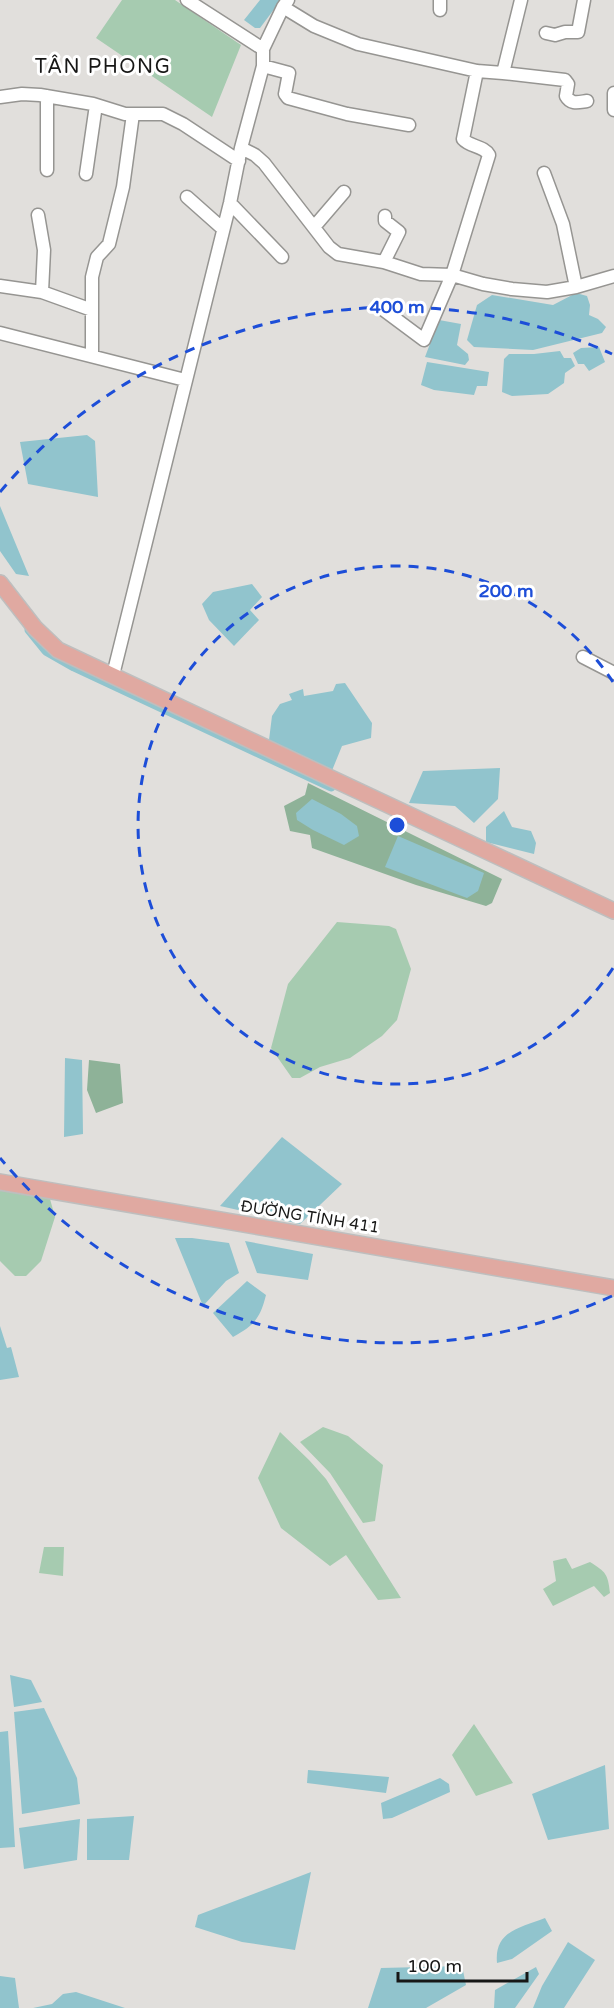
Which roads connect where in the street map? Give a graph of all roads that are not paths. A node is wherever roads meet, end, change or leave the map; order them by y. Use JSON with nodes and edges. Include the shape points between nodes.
{"nodes":[{"id":1,"x":188,"y":0,"type":"edge"},
{"id":2,"x":521,"y":0,"type":"edge"},
{"id":3,"x":584,"y":0,"type":"edge"},
{"id":4,"x":286,"y":4,"type":"edge"},
{"id":5,"x":546,"y":33,"type":"dead end"},
{"id":6,"x":263,"y":49,"type":"junction"},
{"id":7,"x":263,"y":66,"type":"junction"},
{"id":8,"x":477,"y":71,"type":"junction"},
{"id":9,"x":503,"y":73,"type":"junction"},
{"id":10,"x":614,"y":93,"type":"edge"},
{"id":11,"x":46,"y":96,"type":"junction"},
{"id":12,"x":0,"y":97,"type":"edge"},
{"id":13,"x":587,"y":101,"type":"dead end"},
{"id":14,"x":96,"y":105,"type":"junction"},
{"id":15,"x":614,"y":110,"type":"edge"},
{"id":16,"x":133,"y":114,"type":"junction"},
{"id":17,"x":409,"y":125,"type":"dead end"},
{"id":18,"x":240,"y":155,"type":"junction"},
{"id":19,"x":47,"y":170,"type":"dead end"},
{"id":20,"x":544,"y":173,"type":"dead end"},
{"id":21,"x":86,"y":174,"type":"dead end"},
{"id":22,"x":344,"y":192,"type":"dead end"},
{"id":23,"x":187,"y":197,"type":"dead end"},
{"id":24,"x":230,"y":203,"type":"junction"},
{"id":25,"x":38,"y":215,"type":"dead end"},
{"id":26,"x":385,"y":216,"type":"dead end"},
{"id":27,"x":314,"y":227,"type":"junction"},
{"id":28,"x":223,"y":229,"type":"junction"},
{"id":29,"x":282,"y":257,"type":"dead end"},
{"id":30,"x":384,"y":262,"type":"junction"},
{"id":31,"x":452,"y":274,"type":"junction"},
{"id":32,"x":614,"y":276,"type":"edge"},
{"id":33,"x":0,"y":286,"type":"edge"},
{"id":34,"x":576,"y":287,"type":"junction"},
{"id":35,"x":42,"y":292,"type":"junction"},
{"id":36,"x":381,"y":308,"type":"dead end"},
{"id":37,"x":92,"y":310,"type":"junction"},
{"id":38,"x":0,"y":333,"type":"edge"},
{"id":39,"x":92,"y":355,"type":"junction"},
{"id":40,"x":185,"y":380,"type":"junction"},
{"id":41,"x":0,"y":583,"type":"edge"},
{"id":42,"x":584,"y":657,"type":"dead end"},
{"id":43,"x":614,"y":673,"type":"edge"},
{"id":44,"x":113,"y":675,"type":"junction"},
{"id":45,"x":614,"y":911,"type":"edge"},
{"id":46,"x":0,"y":1182,"type":"edge"},
{"id":47,"x":614,"y":1287,"type":"edge"}],
"edges":[{"from":1,"to":6,"type":"street"},
{"from":2,"to":9,"type":"street"},
{"from":3,"to":5,"type":"street","via":[[578,32]]},
{"from":4,"to":6,"type":"street"},
{"from":4,"to":8,"type":"street","via":[[314,26],[358,44]]},
{"from":6,"to":7,"type":"street"},
{"from":7,"to":17,"type":"street","via":[[289,73],[285,94],[288,98]]},
{"from":7,"to":18,"type":"street"},
{"from":8,"to":9,"type":"street"},
{"from":8,"to":31,"type":"street","via":[[463,139],[489,155]]},
{"from":9,"to":13,"type":"street","via":[[565,80],[570,101]]},
{"from":10,"to":15,"type":"street"},
{"from":11,"to":12,"type":"street"},
{"from":11,"to":14,"type":"street"},
{"from":11,"to":19,"type":"street"},
{"from":14,"to":16,"type":"street"},
{"from":14,"to":21,"type":"street"},
{"from":16,"to":18,"type":"street","via":[[170,117]]},
{"from":16,"to":37,"type":"street","via":[[123,187],[109,244],[97,257],[92,277]]},
{"from":18,"to":24,"type":"street"},
{"from":18,"to":27,"type":"street","via":[[255,155],[264,163]]},
{"from":20,"to":34,"type":"street","via":[[562,224]]},
{"from":22,"to":27,"type":"street"},
{"from":23,"to":28,"type":"street"},
{"from":24,"to":28,"type":"street"},
{"from":24,"to":29,"type":"street"},
{"from":25,"to":35,"type":"street","via":[[44,250]]},
{"from":26,"to":30,"type":"street","via":[[399,232]]},
{"from":27,"to":30,"type":"street","via":[[335,253]]},
{"from":28,"to":40,"type":"street"},
{"from":30,"to":31,"type":"street","via":[[421,274]]},
{"from":31,"to":34,"type":"street","via":[[483,285],[512,289],[547,292]]},
{"from":31,"to":36,"type":"street","via":[[424,340]]},
{"from":32,"to":34,"type":"street"},
{"from":33,"to":35,"type":"street"},
{"from":35,"to":37,"type":"street"},
{"from":37,"to":39,"type":"street"},
{"from":38,"to":39,"type":"street"},
{"from":39,"to":40,"type":"street"},
{"from":40,"to":44,"type":"street"},
{"from":41,"to":44,"type":"main road","via":[[58,650]]},
{"from":42,"to":43,"type":"street"},
{"from":44,"to":45,"type":"main road"},
{"from":46,"to":47,"type":"main road","name":"ĐƯỜNG TỈNH 411"}]}
